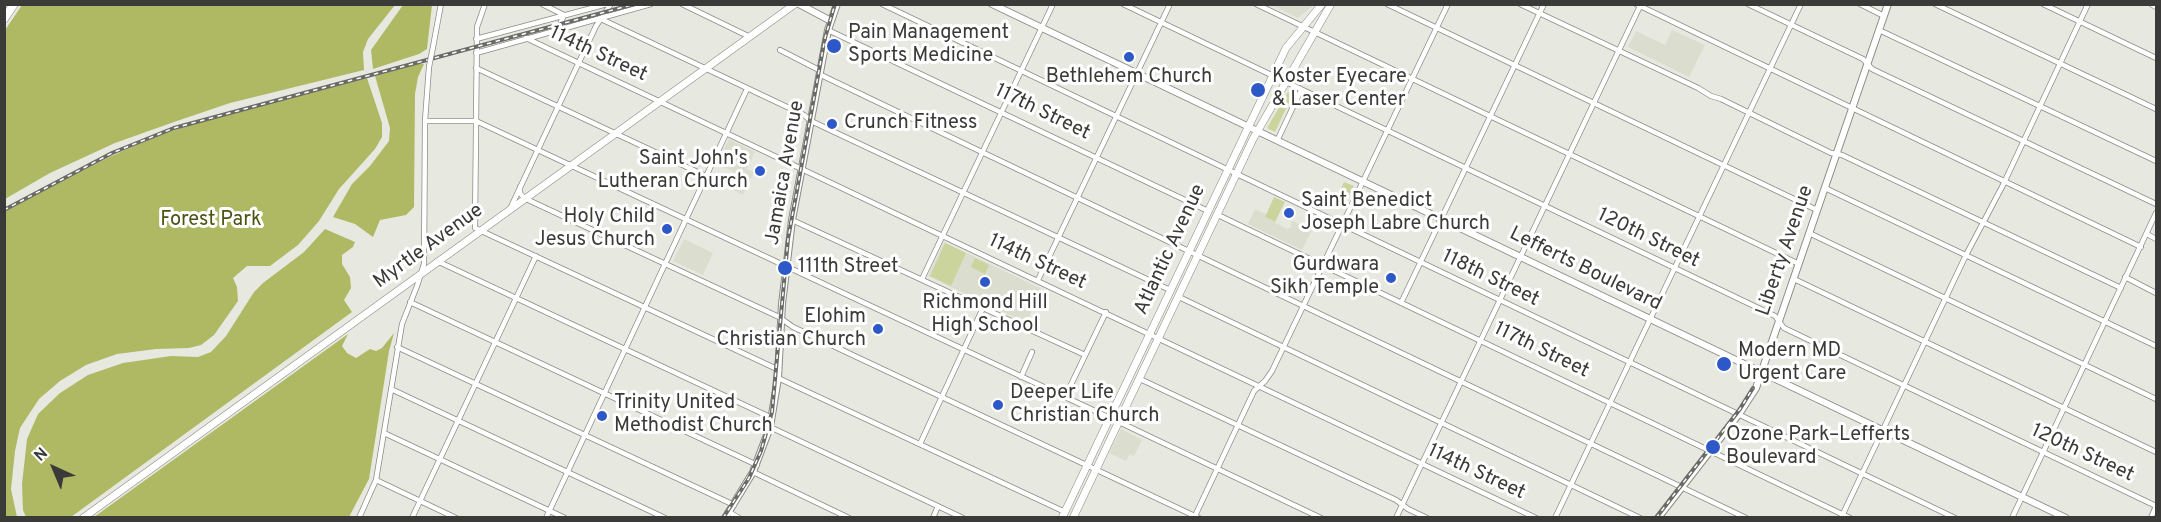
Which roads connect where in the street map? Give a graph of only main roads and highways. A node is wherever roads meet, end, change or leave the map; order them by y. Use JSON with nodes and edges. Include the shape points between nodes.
{"nodes":[{"id":1,"x":8,"y":4,"type":"edge"},
{"id":2,"x":14,"y":4,"type":"edge"},
{"id":3,"x":797,"y":4,"type":"edge"},
{"id":4,"x":1322,"y":4,"type":"edge"},
{"id":5,"x":1331,"y":4,"type":"edge"},
{"id":6,"x":4,"y":10,"type":"edge"},
{"id":7,"x":4,"y":19,"type":"edge"},
{"id":8,"x":1063,"y":514,"type":"edge"},
{"id":9,"x":1075,"y":517,"type":"edge"},
{"id":10,"x":83,"y":518,"type":"edge"}],
"edges":[{"from":1,"to":6,"type":"highway"},
{"from":2,"to":7,"type":"highway"},
{"from":3,"to":10,"type":"main road","name":"Myrtle Avenue"},
{"from":4,"to":8,"type":"main road","name":"Atlantic Avenue","via":[[1288,45],[1272,76]]},
{"from":5,"to":9,"type":"main road","name":"Atlantic Avenue","via":[[1237,174]]}]}
